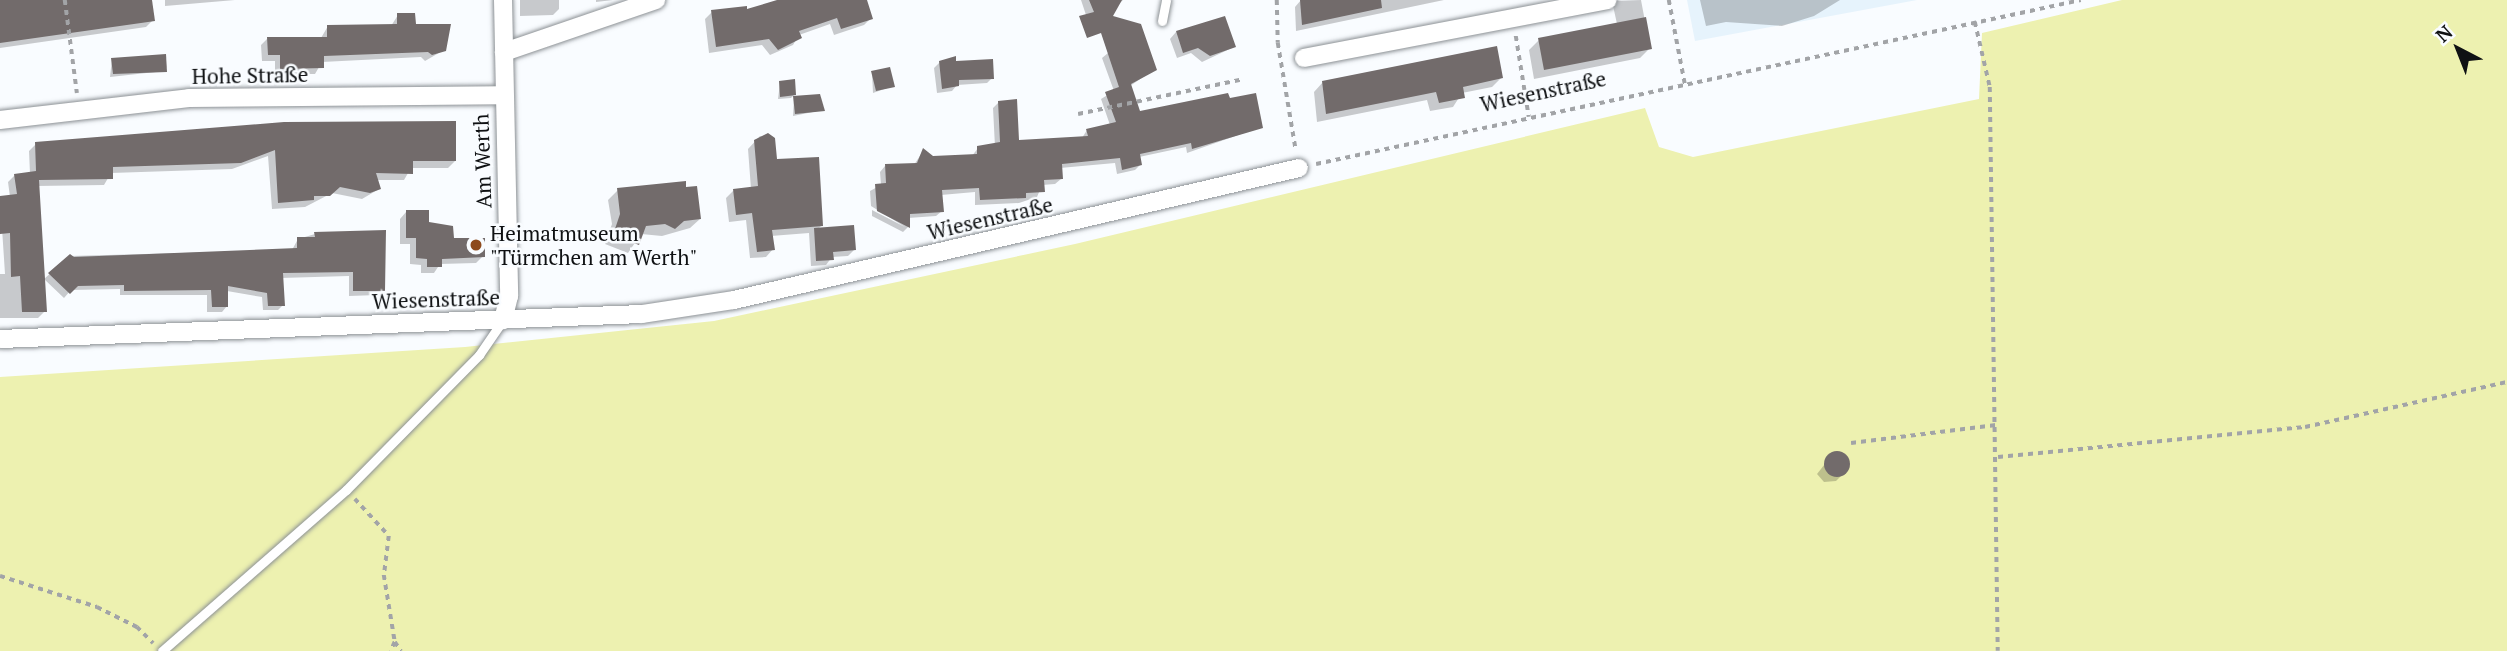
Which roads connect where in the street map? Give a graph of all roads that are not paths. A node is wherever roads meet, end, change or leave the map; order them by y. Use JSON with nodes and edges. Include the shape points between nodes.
{"nodes":[{"id":1,"x":503,"y":0,"type":"edge"},
{"id":2,"x":656,"y":0,"type":"edge"},
{"id":3,"x":1166,"y":0,"type":"edge"},
{"id":4,"x":1608,"y":0,"type":"edge"},
{"id":5,"x":1553,"y":4,"type":"edge"},
{"id":6,"x":1162,"y":22,"type":"dead end"},
{"id":7,"x":504,"y":52,"type":"junction"},
{"id":8,"x":1304,"y":58,"type":"dead end"},
{"id":9,"x":502,"y":95,"type":"junction"},
{"id":10,"x":0,"y":120,"type":"edge"},
{"id":11,"x":1299,"y":168,"type":"road end"},
{"id":12,"x":503,"y":320,"type":"junction"},
{"id":13,"x":0,"y":339,"type":"edge"},
{"id":14,"x":162,"y":651,"type":"edge"}],
"edges":[{"from":1,"to":7,"type":"street","name":"Am Werth"},
{"from":2,"to":7,"type":"street"},
{"from":3,"to":6,"type":"lane"},
{"from":4,"to":5,"type":"street"},
{"from":5,"to":8,"type":"street","via":[[1512,17]]},
{"from":7,"to":9,"type":"street","name":"Am Werth"},
{"from":9,"to":10,"type":"street","name":"Hohe Straße","via":[[189,98]]},
{"from":9,"to":12,"type":"street","name":"Am Werth","via":[[509,296]]},
{"from":11,"to":12,"type":"street","name":"Wiesenstraße","via":[[734,300],[642,314]]},
{"from":12,"to":13,"type":"street","name":"Wiesenstraße"},
{"from":12,"to":14,"type":"lane","via":[[479,355],[346,490]]}]}
